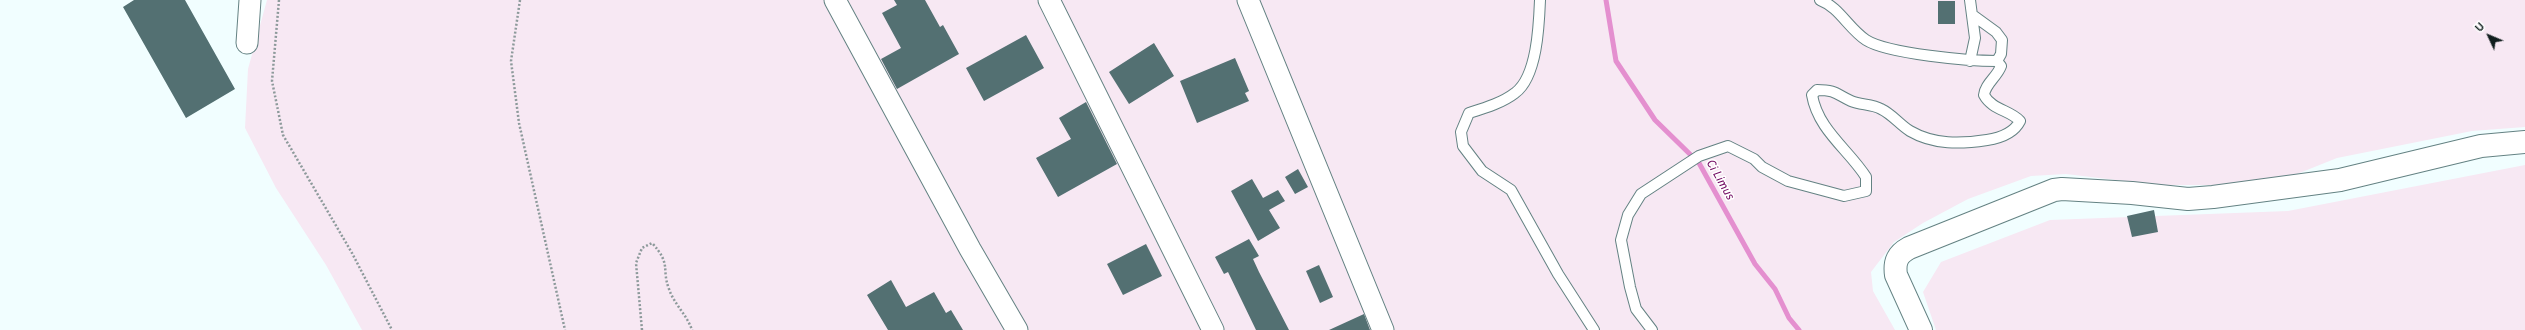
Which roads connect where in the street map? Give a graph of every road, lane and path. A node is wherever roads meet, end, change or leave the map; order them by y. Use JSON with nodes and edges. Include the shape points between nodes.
{"nodes":[{"id":1,"x":250,"y":0,"type":"edge"},
{"id":2,"x":279,"y":0,"type":"edge"},
{"id":3,"x":520,"y":0,"type":"edge"},
{"id":4,"x":835,"y":0,"type":"edge"},
{"id":5,"x":1049,"y":0,"type":"edge"},
{"id":6,"x":1248,"y":0,"type":"edge"},
{"id":7,"x":1540,"y":0,"type":"edge"},
{"id":8,"x":1820,"y":0,"type":"edge"},
{"id":9,"x":1970,"y":0,"type":"edge"},
{"id":10,"x":1974,"y":16,"type":"junction"},
{"id":11,"x":247,"y":43,"type":"dead end"},
{"id":12,"x":1970,"y":61,"type":"junction"},
{"id":13,"x":1997,"y":61,"type":"junction"},
{"id":14,"x":2525,"y":142,"type":"edge"},
{"id":15,"x":392,"y":330,"type":"edge"},
{"id":16,"x":565,"y":330,"type":"edge"},
{"id":17,"x":642,"y":330,"type":"edge"},
{"id":18,"x":692,"y":330,"type":"edge"},
{"id":19,"x":1017,"y":330,"type":"edge"},
{"id":20,"x":1213,"y":330,"type":"edge"},
{"id":21,"x":1383,"y":330,"type":"edge"},
{"id":22,"x":1594,"y":330,"type":"edge"},
{"id":23,"x":1652,"y":330,"type":"edge"},
{"id":24,"x":1921,"y":330,"type":"edge"}],
"edges":[{"from":1,"to":11,"type":"street"},
{"from":2,"to":15,"type":"path","via":[[272,81],[283,135],[352,253]]},
{"from":3,"to":16,"type":"path","via":[[511,61],[519,123],[566,324]]},
{"from":4,"to":19,"type":"street","via":[[966,242]]},
{"from":5,"to":20,"type":"street"},
{"from":6,"to":21,"type":"street"},
{"from":7,"to":22,"type":"lane","via":[[1538,32],[1526,83],[1509,97],[1469,113],[1461,132],[1463,146],[1482,171],[1511,190],[1558,274]]},
{"from":8,"to":12,"type":"lane","via":[[1843,17],[1857,34],[1868,41],[1888,48]]},
{"from":9,"to":10,"type":"lane"},
{"from":10,"to":12,"type":"lane","via":[[1975,38]]},
{"from":10,"to":13,"type":"lane","via":[[1996,32],[2002,40],[2001,54]]},
{"from":12,"to":13,"type":"lane"},
{"from":13,"to":23,"type":"lane","via":[[2001,66],[1985,89],[1984,95],[1992,105],[2015,115],[2020,121],[2014,131],[1993,139],[1963,144],[1928,140],[1909,130],[1881,109],[1851,101],[1830,90],[1817,90],[1812,95],[1814,106],[1838,146],[1866,177],[1866,191],[1860,194],[1844,196],[1788,181],[1728,146],[1699,156],[1641,194],[1628,215],[1621,240],[1636,308]]},
{"from":14,"to":24,"type":"street","via":[[2481,146],[2340,180],[2213,197],[2188,199],[2132,193],[2054,190],[1909,248],[1898,256],[1896,275]]},
{"from":17,"to":18,"type":"path","via":[[636,263],[642,248],[652,243],[662,254],[668,287]]}]}
